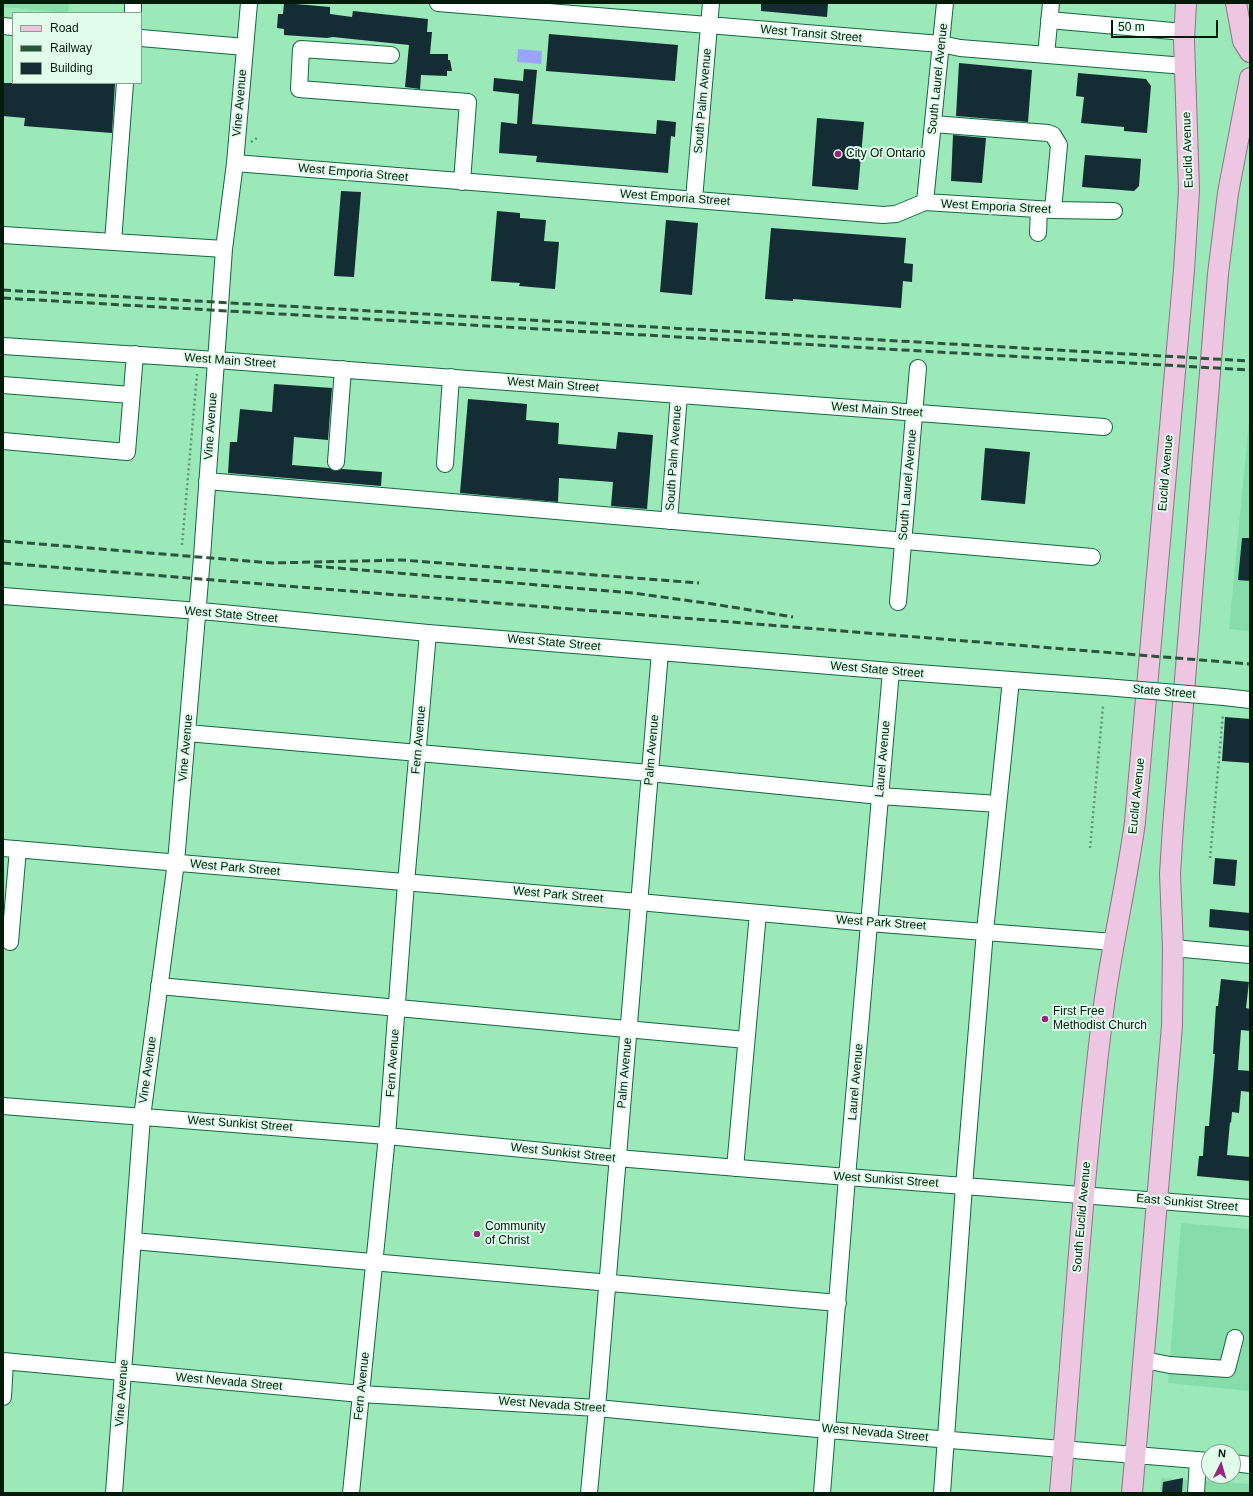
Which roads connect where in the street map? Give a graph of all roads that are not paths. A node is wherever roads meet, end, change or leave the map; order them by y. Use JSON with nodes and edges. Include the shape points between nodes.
{"nodes":[{"id":1,"x":249,"y":3,"type":"edge"},
{"id":2,"x":438,"y":3,"type":"edge"},
{"id":3,"x":711,"y":3,"type":"edge"},
{"id":4,"x":945,"y":3,"type":"edge"},
{"id":5,"x":1051,"y":3,"type":"edge"},
{"id":6,"x":1186,"y":3,"type":"edge"},
{"id":7,"x":1236,"y":3,"type":"edge"},
{"id":8,"x":482,"y":5,"type":"edge"},
{"id":9,"x":1049,"y":20,"type":"junction"},
{"id":10,"x":710,"y":25,"type":"junction"},
{"id":11,"x":1184,"y":32,"type":"junction"},
{"id":12,"x":142,"y":38,"type":"edge"},
{"id":13,"x":941,"y":44,"type":"junction"},
{"id":14,"x":245,"y":47,"type":"junction"},
{"id":15,"x":1250,"y":52,"type":"edge"},
{"id":16,"x":391,"y":55,"type":"dead end"},
{"id":17,"x":1046,"y":55,"type":"junction"},
{"id":18,"x":1185,"y":66,"type":"junction"},
{"id":19,"x":1250,"y":79,"type":"edge"},
{"id":20,"x":125,"y":84,"type":"edge"},
{"id":21,"x":933,"y":124,"type":"junction"},
{"id":22,"x":235,"y":163,"type":"junction"},
{"id":23,"x":462,"y":182,"type":"junction"},
{"id":24,"x":694,"y":199,"type":"junction"},
{"id":25,"x":925,"y":202,"type":"junction"},
{"id":26,"x":1046,"y":210,"type":"junction"},
{"id":27,"x":1114,"y":211,"type":"dead end"},
{"id":28,"x":1038,"y":233,"type":"dead end"},
{"id":29,"x":3,"y":235,"type":"edge"},
{"id":30,"x":113,"y":242,"type":"junction"},
{"id":31,"x":224,"y":249,"type":"junction"},
{"id":32,"x":3,"y":346,"type":"edge"},
{"id":33,"x":135,"y":354,"type":"junction"},
{"id":34,"x":216,"y":360,"type":"junction"},
{"id":35,"x":918,"y":368,"type":"dead end"},
{"id":36,"x":343,"y":369,"type":"junction"},
{"id":37,"x":451,"y":377,"type":"junction"},
{"id":38,"x":3,"y":385,"type":"edge"},
{"id":39,"x":131,"y":395,"type":"junction"},
{"id":40,"x":679,"y":395,"type":"junction"},
{"id":41,"x":914,"y":412,"type":"junction"},
{"id":42,"x":1104,"y":427,"type":"dead end"},
{"id":43,"x":3,"y":441,"type":"edge"},
{"id":44,"x":336,"y":462,"type":"dead end"},
{"id":45,"x":445,"y":464,"type":"dead end"},
{"id":46,"x":207,"y":481,"type":"junction"},
{"id":47,"x":669,"y":521,"type":"junction"},
{"id":48,"x":903,"y":541,"type":"junction"},
{"id":49,"x":1092,"y":557,"type":"dead end"},
{"id":50,"x":3,"y":596,"type":"edge"},
{"id":51,"x":898,"y":602,"type":"dead end"},
{"id":52,"x":197,"y":611,"type":"junction"},
{"id":53,"x":428,"y":633,"type":"junction"},
{"id":54,"x":660,"y":652,"type":"junction"},
{"id":55,"x":891,"y":671,"type":"junction"},
{"id":56,"x":1011,"y":680,"type":"junction"},
{"id":57,"x":1105,"y":687,"type":"joint"},
{"id":58,"x":1250,"y":700,"type":"edge"},
{"id":59,"x":187,"y":733,"type":"junction"},
{"id":60,"x":418,"y":752,"type":"junction"},
{"id":61,"x":650,"y":773,"type":"junction"},
{"id":62,"x":880,"y":796,"type":"junction"},
{"id":63,"x":998,"y":804,"type":"junction"},
{"id":64,"x":11,"y":848,"type":"edge"},
{"id":65,"x":176,"y":862,"type":"junction"},
{"id":66,"x":406,"y":883,"type":"junction"},
{"id":67,"x":639,"y":902,"type":"junction"},
{"id":68,"x":758,"y":913,"type":"junction"},
{"id":69,"x":870,"y":923,"type":"junction"},
{"id":70,"x":985,"y":931,"type":"junction"},
{"id":71,"x":10,"y":942,"type":"dead end"},
{"id":72,"x":1114,"y":942,"type":"junction"},
{"id":73,"x":1173,"y":948,"type":"junction"},
{"id":74,"x":1250,"y":955,"type":"edge"},
{"id":75,"x":159,"y":986,"type":"junction"},
{"id":76,"x":396,"y":1008,"type":"junction"},
{"id":77,"x":628,"y":1030,"type":"junction"},
{"id":78,"x":746,"y":1040,"type":"junction"},
{"id":79,"x":3,"y":1106,"type":"edge"},
{"id":80,"x":142,"y":1117,"type":"junction"},
{"id":81,"x":387,"y":1136,"type":"junction"},
{"id":82,"x":617,"y":1158,"type":"junction"},
{"id":83,"x":735,"y":1168,"type":"junction"},
{"id":84,"x":847,"y":1177,"type":"junction"},
{"id":85,"x":964,"y":1186,"type":"junction"},
{"id":86,"x":1084,"y":1195,"type":"junction"},
{"id":87,"x":1123,"y":1198,"type":"joint"},
{"id":88,"x":1158,"y":1200,"type":"junction"},
{"id":89,"x":1250,"y":1208,"type":"edge"},
{"id":90,"x":133,"y":1240,"type":"junction"},
{"id":91,"x":374,"y":1262,"type":"junction"},
{"id":92,"x":607,"y":1282,"type":"junction"},
{"id":93,"x":838,"y":1303,"type":"junction"},
{"id":94,"x":1235,"y":1338,"type":"dead end"},
{"id":95,"x":1144,"y":1360,"type":"junction"},
{"id":96,"x":4,"y":1362,"type":"edge"},
{"id":97,"x":124,"y":1372,"type":"junction"},
{"id":98,"x":361,"y":1394,"type":"junction"},
{"id":99,"x":3,"y":1397,"type":"edge"},
{"id":100,"x":598,"y":1408,"type":"junction"},
{"id":101,"x":828,"y":1430,"type":"junction"},
{"id":102,"x":946,"y":1439,"type":"junction"},
{"id":103,"x":1064,"y":1448,"type":"junction"},
{"id":104,"x":1135,"y":1455,"type":"junction"},
{"id":105,"x":1201,"y":1461,"type":"edge"},
{"id":106,"x":1201,"y":1473,"type":"edge"},
{"id":107,"x":114,"y":1493,"type":"edge"},
{"id":108,"x":351,"y":1493,"type":"edge"},
{"id":109,"x":589,"y":1493,"type":"edge"},
{"id":110,"x":822,"y":1493,"type":"edge"},
{"id":111,"x":942,"y":1493,"type":"edge"},
{"id":112,"x":1060,"y":1493,"type":"edge"},
{"id":113,"x":1132,"y":1493,"type":"edge"},
{"id":114,"x":1196,"y":1493,"type":"edge"}],
"edges":[{"from":1,"to":14,"type":"street","name":"Vine Avenue"},
{"from":2,"to":8,"type":"street","name":"West Transit Street"},
{"from":3,"to":10,"type":"street","name":"South Palm Avenue"},
{"from":4,"to":13,"type":"street","name":"South Laurel Avenue"},
{"from":5,"to":9,"type":"street"},
{"from":6,"to":11,"type":"main road","name":"Euclid Avenue"},
{"from":7,"to":15,"type":"main road","via":[[1243,41]]},
{"from":8,"to":10,"type":"street","name":"West Transit Street"},
{"from":9,"to":11,"type":"street"},
{"from":9,"to":17,"type":"street"},
{"from":10,"to":13,"type":"street","name":"West Transit Street"},
{"from":10,"to":24,"type":"street","name":"South Palm Avenue"},
{"from":11,"to":18,"type":"main road","name":"Euclid Avenue"},
{"from":12,"to":14,"type":"street"},
{"from":13,"to":17,"type":"street","name":"West Transit Street"},
{"from":13,"to":21,"type":"street","name":"South Laurel Avenue"},
{"from":14,"to":22,"type":"street","name":"Vine Avenue"},
{"from":16,"to":23,"type":"street","via":[[301,49],[299,89],[468,102]]},
{"from":17,"to":18,"type":"street","name":"West Transit Street"},
{"from":18,"to":72,"type":"main road","name":"Euclid Avenue","via":[[1190,168],[1185,263],[1135,822]]},
{"from":19,"to":73,"type":"main road","via":[[1228,193],[1219,267],[1172,827],[1170,874]]},
{"from":20,"to":30,"type":"street"},
{"from":21,"to":25,"type":"street","name":"South Laurel Avenue"},
{"from":21,"to":26,"type":"street","via":[[1053,135],[1059,145]]},
{"from":22,"to":23,"type":"street","name":"West Emporia Street"},
{"from":22,"to":31,"type":"street","name":"Vine Avenue"},
{"from":23,"to":24,"type":"street","name":"West Emporia Street"},
{"from":24,"to":25,"type":"street","name":"West Emporia Street","via":[[883,214],[896,214]]},
{"from":25,"to":26,"type":"street","name":"West Emporia Street"},
{"from":26,"to":27,"type":"street","name":"West Emporia Street"},
{"from":26,"to":28,"type":"street"},
{"from":29,"to":30,"type":"street"},
{"from":30,"to":31,"type":"street"},
{"from":31,"to":34,"type":"street","name":"Vine Avenue"},
{"from":32,"to":33,"type":"street","name":"West Main Street"},
{"from":33,"to":34,"type":"street","name":"West Main Street"},
{"from":33,"to":39,"type":"street"},
{"from":34,"to":36,"type":"street","name":"West Main Street"},
{"from":34,"to":46,"type":"street","name":"Vine Avenue"},
{"from":35,"to":41,"type":"street","name":"South Laurel Avenue"},
{"from":36,"to":37,"type":"street","name":"West Main Street"},
{"from":36,"to":44,"type":"street"},
{"from":37,"to":40,"type":"street","name":"West Main Street"},
{"from":37,"to":45,"type":"street"},
{"from":38,"to":39,"type":"street"},
{"from":39,"to":43,"type":"street","via":[[127,452]]},
{"from":40,"to":41,"type":"street","name":"West Main Street"},
{"from":40,"to":47,"type":"street","name":"South Palm Avenue"},
{"from":41,"to":42,"type":"street","name":"West Main Street"},
{"from":41,"to":48,"type":"street","name":"South Laurel Avenue"},
{"from":46,"to":47,"type":"street"},
{"from":46,"to":52,"type":"street","name":"Vine Avenue"},
{"from":47,"to":48,"type":"street"},
{"from":48,"to":49,"type":"street"},
{"from":48,"to":51,"type":"street","name":"South Laurel Avenue"},
{"from":50,"to":52,"type":"street","name":"West State Street"},
{"from":52,"to":53,"type":"street","name":"West State Street"},
{"from":52,"to":59,"type":"street","name":"Vine Avenue"},
{"from":53,"to":54,"type":"street","name":"West State Street"},
{"from":53,"to":60,"type":"street","name":"Fern Avenue"},
{"from":54,"to":55,"type":"street","name":"West State Street"},
{"from":54,"to":61,"type":"street","name":"Palm Avenue"},
{"from":55,"to":56,"type":"street","name":"West State Street"},
{"from":55,"to":62,"type":"street","name":"Laurel Avenue"},
{"from":56,"to":57,"type":"street","name":"West State Street"},
{"from":56,"to":63,"type":"street"},
{"from":57,"to":58,"type":"street","name":"State Street","bridge":true},
{"from":59,"to":60,"type":"street"},
{"from":59,"to":65,"type":"street","name":"Vine Avenue"},
{"from":60,"to":61,"type":"street"},
{"from":60,"to":66,"type":"street","name":"Fern Avenue"},
{"from":61,"to":62,"type":"street"},
{"from":61,"to":67,"type":"street","name":"Palm Avenue"},
{"from":62,"to":63,"type":"street"},
{"from":62,"to":69,"type":"street","name":"Laurel Avenue"},
{"from":63,"to":70,"type":"street"},
{"from":64,"to":65,"type":"street","name":"West Park Street"},
{"from":64,"to":71,"type":"street"},
{"from":65,"to":66,"type":"street","name":"West Park Street"},
{"from":65,"to":75,"type":"street","name":"Vine Avenue"},
{"from":66,"to":67,"type":"street","name":"West Park Street"},
{"from":66,"to":76,"type":"street","name":"Fern Avenue"},
{"from":67,"to":68,"type":"street","name":"West Park Street"},
{"from":67,"to":77,"type":"street","name":"Palm Avenue"},
{"from":68,"to":69,"type":"street","name":"West Park Street"},
{"from":68,"to":78,"type":"street"},
{"from":69,"to":70,"type":"street","name":"West Park Street"},
{"from":69,"to":84,"type":"street","name":"Laurel Avenue"},
{"from":70,"to":72,"type":"street","name":"West Park Street"},
{"from":70,"to":85,"type":"street"},
{"from":72,"to":86,"type":"main road","name":"South Euclid Avenue","via":[[1102,1018]]},
{"from":73,"to":74,"type":"street"},
{"from":73,"to":88,"type":"main road","via":[[1172,1026]]},
{"from":75,"to":76,"type":"street"},
{"from":75,"to":80,"type":"street","name":"Vine Avenue"},
{"from":76,"to":77,"type":"street"},
{"from":76,"to":81,"type":"street","name":"Fern Avenue"},
{"from":77,"to":78,"type":"street"},
{"from":77,"to":82,"type":"street","name":"Palm Avenue"},
{"from":78,"to":83,"type":"street"},
{"from":79,"to":80,"type":"street","name":"West Sunkist Street"},
{"from":80,"to":81,"type":"street","name":"West Sunkist Street"},
{"from":80,"to":90,"type":"street","name":"Vine Avenue"},
{"from":81,"to":82,"type":"street","name":"West Sunkist Street"},
{"from":81,"to":91,"type":"street","name":"Fern Avenue"},
{"from":82,"to":83,"type":"street","name":"West Sunkist Street"},
{"from":82,"to":92,"type":"street","name":"Palm Avenue"},
{"from":83,"to":84,"type":"street","name":"West Sunkist Street"},
{"from":84,"to":85,"type":"street","name":"West Sunkist Street"},
{"from":84,"to":93,"type":"street","name":"Laurel Avenue"},
{"from":85,"to":86,"type":"street","name":"West Sunkist Street"},
{"from":85,"to":102,"type":"street"},
{"from":86,"to":87,"type":"street","name":"West Sunkist Street"},
{"from":86,"to":103,"type":"main road","name":"South Euclid Avenue"},
{"from":87,"to":88,"type":"street","name":"East Sunkist Street"},
{"from":88,"to":89,"type":"street","name":"East Sunkist Street"},
{"from":88,"to":95,"type":"main road"},
{"from":90,"to":91,"type":"street"},
{"from":90,"to":97,"type":"street","name":"Vine Avenue"},
{"from":91,"to":92,"type":"street"},
{"from":91,"to":98,"type":"street","name":"Fern Avenue"},
{"from":92,"to":93,"type":"street"},
{"from":92,"to":100,"type":"street","name":"Palm Avenue"},
{"from":93,"to":101,"type":"street","name":"Laurel Avenue"},
{"from":94,"to":95,"type":"street","via":[[1227,1369],[1170,1365]]},
{"from":95,"to":104,"type":"main road"},
{"from":96,"to":97,"type":"street","name":"West Nevada Street"},
{"from":96,"to":99,"type":"street"},
{"from":97,"to":98,"type":"street","name":"West Nevada Street"},
{"from":97,"to":107,"type":"street","name":"Vine Avenue"},
{"from":98,"to":100,"type":"street","name":"West Nevada Street"},
{"from":98,"to":108,"type":"street","name":"Fern Avenue"},
{"from":100,"to":101,"type":"street","name":"West Nevada Street"},
{"from":100,"to":109,"type":"street","name":"Palm Avenue"},
{"from":101,"to":102,"type":"street","name":"West Nevada Street"},
{"from":101,"to":110,"type":"street","name":"Laurel Avenue"},
{"from":102,"to":103,"type":"street","name":"West Nevada Street"},
{"from":102,"to":111,"type":"street"},
{"from":103,"to":104,"type":"street","name":"West Nevada Street"},
{"from":103,"to":112,"type":"main road","name":"South Euclid Avenue"},
{"from":104,"to":105,"type":"street","name":"West Nevada Street"},
{"from":104,"to":113,"type":"main road"},
{"from":106,"to":114,"type":"street"}]}
